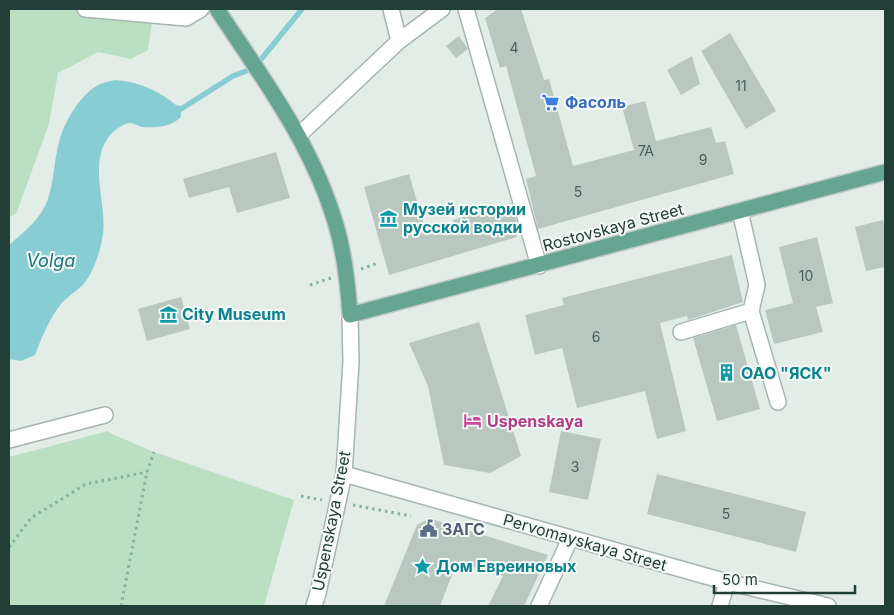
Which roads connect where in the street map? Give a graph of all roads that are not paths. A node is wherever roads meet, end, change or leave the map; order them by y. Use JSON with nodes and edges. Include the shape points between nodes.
{"nodes":[{"id":1,"x":85,"y":9,"type":"edge"},
{"id":2,"x":201,"y":9,"type":"edge"},
{"id":3,"x":217,"y":9,"type":"edge"},
{"id":4,"x":392,"y":9,"type":"edge"},
{"id":5,"x":442,"y":9,"type":"edge"},
{"id":6,"x":466,"y":9,"type":"edge"},
{"id":7,"x":399,"y":41,"type":"junction"},
{"id":8,"x":298,"y":136,"type":"junction"},
{"id":9,"x":885,"y":172,"type":"edge"},
{"id":10,"x":740,"y":211,"type":"junction"},
{"id":11,"x":539,"y":266,"type":"junction"},
{"id":12,"x":751,"y":311,"type":"junction"},
{"id":13,"x":350,"y":316,"type":"junction"},
{"id":14,"x":681,"y":332,"type":"dead end"},
{"id":15,"x":778,"y":402,"type":"dead end"},
{"id":16,"x":105,"y":415,"type":"dead end"},
{"id":17,"x":9,"y":440,"type":"edge"},
{"id":18,"x":344,"y":474,"type":"junction"},
{"id":19,"x":570,"y":539,"type":"junction"},
{"id":20,"x":727,"y":582,"type":"junction"},
{"id":21,"x":314,"y":606,"type":"edge"},
{"id":22,"x":539,"y":606,"type":"edge"},
{"id":23,"x":720,"y":606,"type":"edge"},
{"id":24,"x":828,"y":606,"type":"edge"}],
"edges":[{"from":1,"to":2,"type":"street","via":[[186,18]]},
{"from":3,"to":8,"type":"main road","via":[[275,95]]},
{"from":4,"to":7,"type":"street"},
{"from":5,"to":7,"type":"street"},
{"from":6,"to":11,"type":"street"},
{"from":7,"to":8,"type":"street"},
{"from":8,"to":13,"type":"main road","via":[[336,225],[347,273]]},
{"from":9,"to":10,"type":"main road","name":"Rostovskaya Street"},
{"from":10,"to":11,"type":"main road","name":"Rostovskaya Street"},
{"from":10,"to":12,"type":"street","via":[[757,285]]},
{"from":11,"to":13,"type":"main road","name":"Rostovskaya Street"},
{"from":12,"to":14,"type":"street"},
{"from":12,"to":15,"type":"street"},
{"from":13,"to":18,"type":"street","name":"Uspenskaya Street","via":[[351,362]]},
{"from":16,"to":17,"type":"street"},
{"from":18,"to":19,"type":"street","name":"Pervomayskaya Street"},
{"from":18,"to":21,"type":"street","name":"Uspenskaya Street"},
{"from":19,"to":20,"type":"street","name":"Pervomayskaya Street"},
{"from":19,"to":22,"type":"street"},
{"from":20,"to":23,"type":"street"},
{"from":20,"to":24,"type":"street","name":"Pervomayskaya Street"}]}
